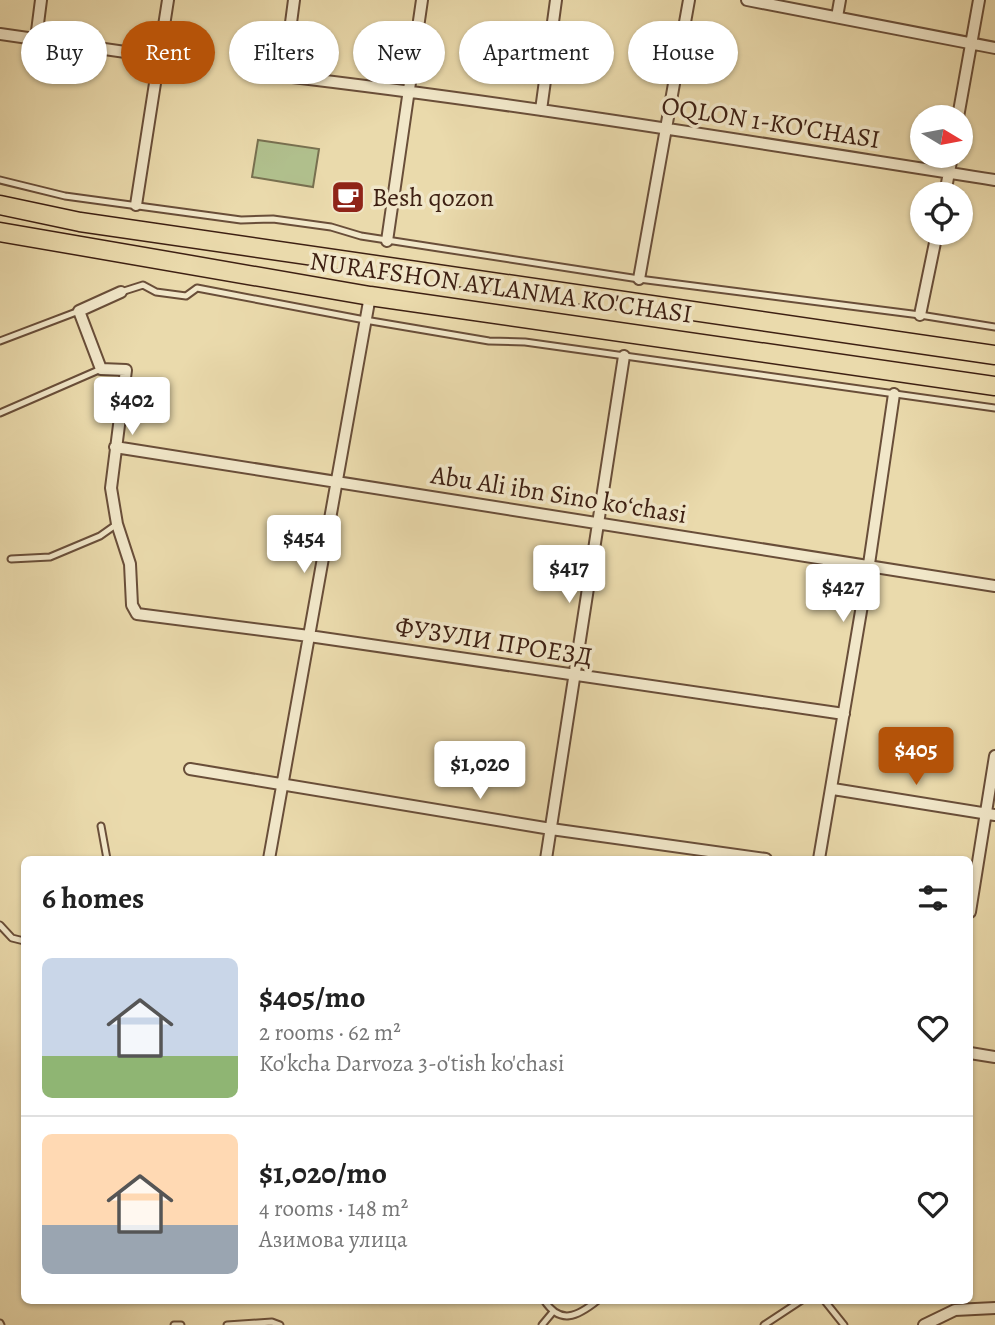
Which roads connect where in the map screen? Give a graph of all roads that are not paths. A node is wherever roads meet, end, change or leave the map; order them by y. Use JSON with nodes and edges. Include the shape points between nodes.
{"nodes":[{"id":1,"x":41,"y":0,"type":"edge"},
{"id":2,"x":168,"y":0,"type":"edge"},
{"id":3,"x":294,"y":0,"type":"edge"},
{"id":4,"x":422,"y":0,"type":"edge"},
{"id":5,"x":556,"y":0,"type":"edge"},
{"id":6,"x":689,"y":0,"type":"edge"},
{"id":7,"x":747,"y":0,"type":"edge"},
{"id":8,"x":840,"y":0,"type":"edge"},
{"id":9,"x":979,"y":0,"type":"edge"},
{"id":10,"x":837,"y":17,"type":"junction"},
{"id":11,"x":38,"y":21,"type":"edge"},
{"id":12,"x":165,"y":21,"type":"edge"},
{"id":13,"x":0,"y":34,"type":"edge"},
{"id":14,"x":21,"y":37,"type":"edge"},
{"id":15,"x":971,"y":43,"type":"junction"},
{"id":16,"x":995,"y":48,"type":"edge"},
{"id":17,"x":156,"y":84,"type":"edge"},
{"id":18,"x":408,"y":91,"type":"junction"},
{"id":19,"x":960,"y":105,"type":"edge"},
{"id":20,"x":541,"y":110,"type":"junction"},
{"id":21,"x":667,"y":128,"type":"junction"},
{"id":22,"x":950,"y":168,"type":"edge"},
{"id":23,"x":949,"y":172,"type":"junction"},
{"id":24,"x":0,"y":180,"type":"edge"},
{"id":25,"x":995,"y":180,"type":"edge"},
{"id":26,"x":947,"y":182,"type":"edge"},
{"id":27,"x":0,"y":205,"type":"edge"},
{"id":28,"x":136,"y":205,"type":"junction"},
{"id":29,"x":0,"y":232,"type":"edge"},
{"id":30,"x":387,"y":241,"type":"junction"},
{"id":31,"x":935,"y":245,"type":"edge"},
{"id":32,"x":639,"y":279,"type":"junction"},
{"id":33,"x":121,"y":292,"type":"joint"},
{"id":34,"x":370,"y":296,"type":"junction"},
{"id":35,"x":79,"y":311,"type":"junction"},
{"id":36,"x":920,"y":315,"type":"junction"},
{"id":37,"x":365,"y":320,"type":"junction"},
{"id":38,"x":995,"y":327,"type":"edge"},
{"id":39,"x":0,"y":341,"type":"edge"},
{"id":40,"x":995,"y":355,"type":"edge"},
{"id":41,"x":624,"y":356,"type":"junction"},
{"id":42,"x":101,"y":369,"type":"junction"},
{"id":43,"x":995,"y":386,"type":"edge"},
{"id":44,"x":894,"y":394,"type":"junction"},
{"id":45,"x":995,"y":408,"type":"edge"},
{"id":46,"x":0,"y":413,"type":"edge"},
{"id":47,"x":115,"y":447,"type":"junction"},
{"id":48,"x":336,"y":482,"type":"junction"},
{"id":49,"x":598,"y":523,"type":"junction"},
{"id":50,"x":117,"y":524,"type":"junction"},
{"id":51,"x":11,"y":559,"type":"dead end"},
{"id":52,"x":869,"y":564,"type":"junction"},
{"id":53,"x":995,"y":586,"type":"edge"},
{"id":54,"x":309,"y":636,"type":"junction"},
{"id":55,"x":574,"y":676,"type":"junction"},
{"id":56,"x":844,"y":714,"type":"junction"},
{"id":57,"x":995,"y":756,"type":"edge"},
{"id":58,"x":190,"y":769,"type":"dead end"},
{"id":59,"x":282,"y":785,"type":"junction"},
{"id":60,"x":833,"y":789,"type":"junction"},
{"id":61,"x":990,"y":815,"type":"edge"},
{"id":62,"x":101,"y":826,"type":"dead end"},
{"id":63,"x":551,"y":829,"type":"junction"},
{"id":64,"x":106,"y":856,"type":"edge"},
{"id":65,"x":270,"y":856,"type":"edge"},
{"id":66,"x":546,"y":856,"type":"edge"},
{"id":67,"x":744,"y":856,"type":"edge"},
{"id":68,"x":821,"y":856,"type":"edge"},
{"id":69,"x":973,"y":897,"type":"edge"},
{"id":70,"x":0,"y":925,"type":"edge"},
{"id":71,"x":21,"y":940,"type":"edge"},
{"id":72,"x":973,"y":1054,"type":"edge"},
{"id":73,"x":995,"y":1058,"type":"edge"},
{"id":74,"x":547,"y":1304,"type":"edge"},
{"id":75,"x":591,"y":1304,"type":"edge"},
{"id":76,"x":796,"y":1304,"type":"edge"},
{"id":77,"x":827,"y":1304,"type":"edge"},
{"id":78,"x":995,"y":1308,"type":"edge"},
{"id":79,"x":552,"y":1312,"type":"junction"},
{"id":80,"x":174,"y":1325,"type":"edge"},
{"id":81,"x":181,"y":1325,"type":"edge"},
{"id":82,"x":227,"y":1325,"type":"edge"},
{"id":83,"x":281,"y":1325,"type":"edge"},
{"id":84,"x":542,"y":1325,"type":"edge"},
{"id":85,"x":764,"y":1325,"type":"edge"},
{"id":86,"x":844,"y":1325,"type":"edge"},
{"id":87,"x":924,"y":1325,"type":"edge"}],
"edges":[{"from":1,"to":11,"type":"street"},
{"from":2,"to":12,"type":"street"},
{"from":3,"to":18,"type":"street","name":"OQLON 1-KO'CHASI","via":[[284,76]]},
{"from":4,"to":18,"type":"street"},
{"from":5,"to":20,"type":"street"},
{"from":6,"to":21,"type":"street"},
{"from":7,"to":10,"type":"street"},
{"from":8,"to":10,"type":"street"},
{"from":9,"to":15,"type":"street"},
{"from":10,"to":15,"type":"street"},
{"from":13,"to":14,"type":"street"},
{"from":15,"to":16,"type":"street"},
{"from":15,"to":19,"type":"street"},
{"from":17,"to":28,"type":"street"},
{"from":18,"to":20,"type":"street","name":"OQLON 1-KO'CHASI"},
{"from":18,"to":30,"type":"street"},
{"from":20,"to":21,"type":"street","name":"OQLON 1-KO'CHASI"},
{"from":21,"to":23,"type":"street","name":"OQLON 1-KO'CHASI"},
{"from":21,"to":32,"type":"street"},
{"from":22,"to":23,"type":"street"},
{"from":23,"to":25,"type":"street","name":"OQLON 1-KO'CHASI"},
{"from":23,"to":26,"type":"street"},
{"from":24,"to":28,"type":"lane","via":[[65,196]]},
{"from":27,"to":40,"type":"main road","name":"NURAFSHON AYLANMA KO'CHASI","via":[[80,222]]},
{"from":28,"to":30,"type":"lane","via":[[331,227]]},
{"from":29,"to":34,"type":"main road","name":"NURAFSHON AYLANMA KO'CHASI"},
{"from":30,"to":32,"type":"lane"},
{"from":31,"to":36,"type":"street"},
{"from":32,"to":36,"type":"lane"},
{"from":33,"to":35,"type":"street"},
{"from":33,"to":37,"type":"lane","via":[[144,285],[156,292],[186,296],[197,288]]},
{"from":34,"to":37,"type":"street"},
{"from":34,"to":43,"type":"main road","name":"NURAFSHON AYLANMA KO'CHASI"},
{"from":35,"to":39,"type":"lane"},
{"from":35,"to":42,"type":"street"},
{"from":36,"to":38,"type":"lane"},
{"from":37,"to":41,"type":"lane","via":[[489,341]]},
{"from":37,"to":48,"type":"street"},
{"from":41,"to":44,"type":"lane"},
{"from":41,"to":49,"type":"street"},
{"from":42,"to":46,"type":"lane"},
{"from":42,"to":47,"type":"street","via":[[126,370]]},
{"from":44,"to":45,"type":"lane"},
{"from":44,"to":52,"type":"street"},
{"from":47,"to":48,"type":"street","name":"Abu Ali ibn Sino koʻchasi"},
{"from":47,"to":50,"type":"street","via":[[111,488]]},
{"from":48,"to":49,"type":"street","name":"Abu Ali ibn Sino koʻchasi"},
{"from":48,"to":54,"type":"street"},
{"from":49,"to":52,"type":"street","name":"Abu Ali ibn Sino koʻchasi"},
{"from":49,"to":55,"type":"street"},
{"from":50,"to":51,"type":"lane","via":[[50,557]]},
{"from":50,"to":54,"type":"street","name":"ФУЗУЛИ ПРОЕЗД","via":[[130,564],[136,614]]},
{"from":52,"to":53,"type":"street","name":"Abu Ali ibn Sino koʻchasi"},
{"from":52,"to":56,"type":"street"},
{"from":54,"to":55,"type":"street","name":"ФУЗУЛИ ПРОЕЗД"},
{"from":54,"to":59,"type":"street"},
{"from":55,"to":56,"type":"street","name":"ФУЗУЛИ ПРОЕЗД"},
{"from":55,"to":63,"type":"street"},
{"from":56,"to":60,"type":"street"},
{"from":57,"to":61,"type":"street"},
{"from":58,"to":59,"type":"street"},
{"from":59,"to":63,"type":"street"},
{"from":59,"to":65,"type":"street"},
{"from":60,"to":61,"type":"street"},
{"from":60,"to":68,"type":"street"},
{"from":61,"to":69,"type":"street"},
{"from":62,"to":64,"type":"lane"},
{"from":63,"to":66,"type":"street"},
{"from":63,"to":67,"type":"street"},
{"from":70,"to":71,"type":"lane"},
{"from":72,"to":73,"type":"street"},
{"from":74,"to":79,"type":"lane"},
{"from":75,"to":79,"type":"lane","via":[[564,1318]]},
{"from":76,"to":85,"type":"lane"},
{"from":77,"to":86,"type":"lane"},
{"from":78,"to":87,"type":"street","via":[[956,1310]]},
{"from":79,"to":84,"type":"lane"},
{"from":80,"to":81,"type":"lane"},
{"from":82,"to":83,"type":"lane"}]}
